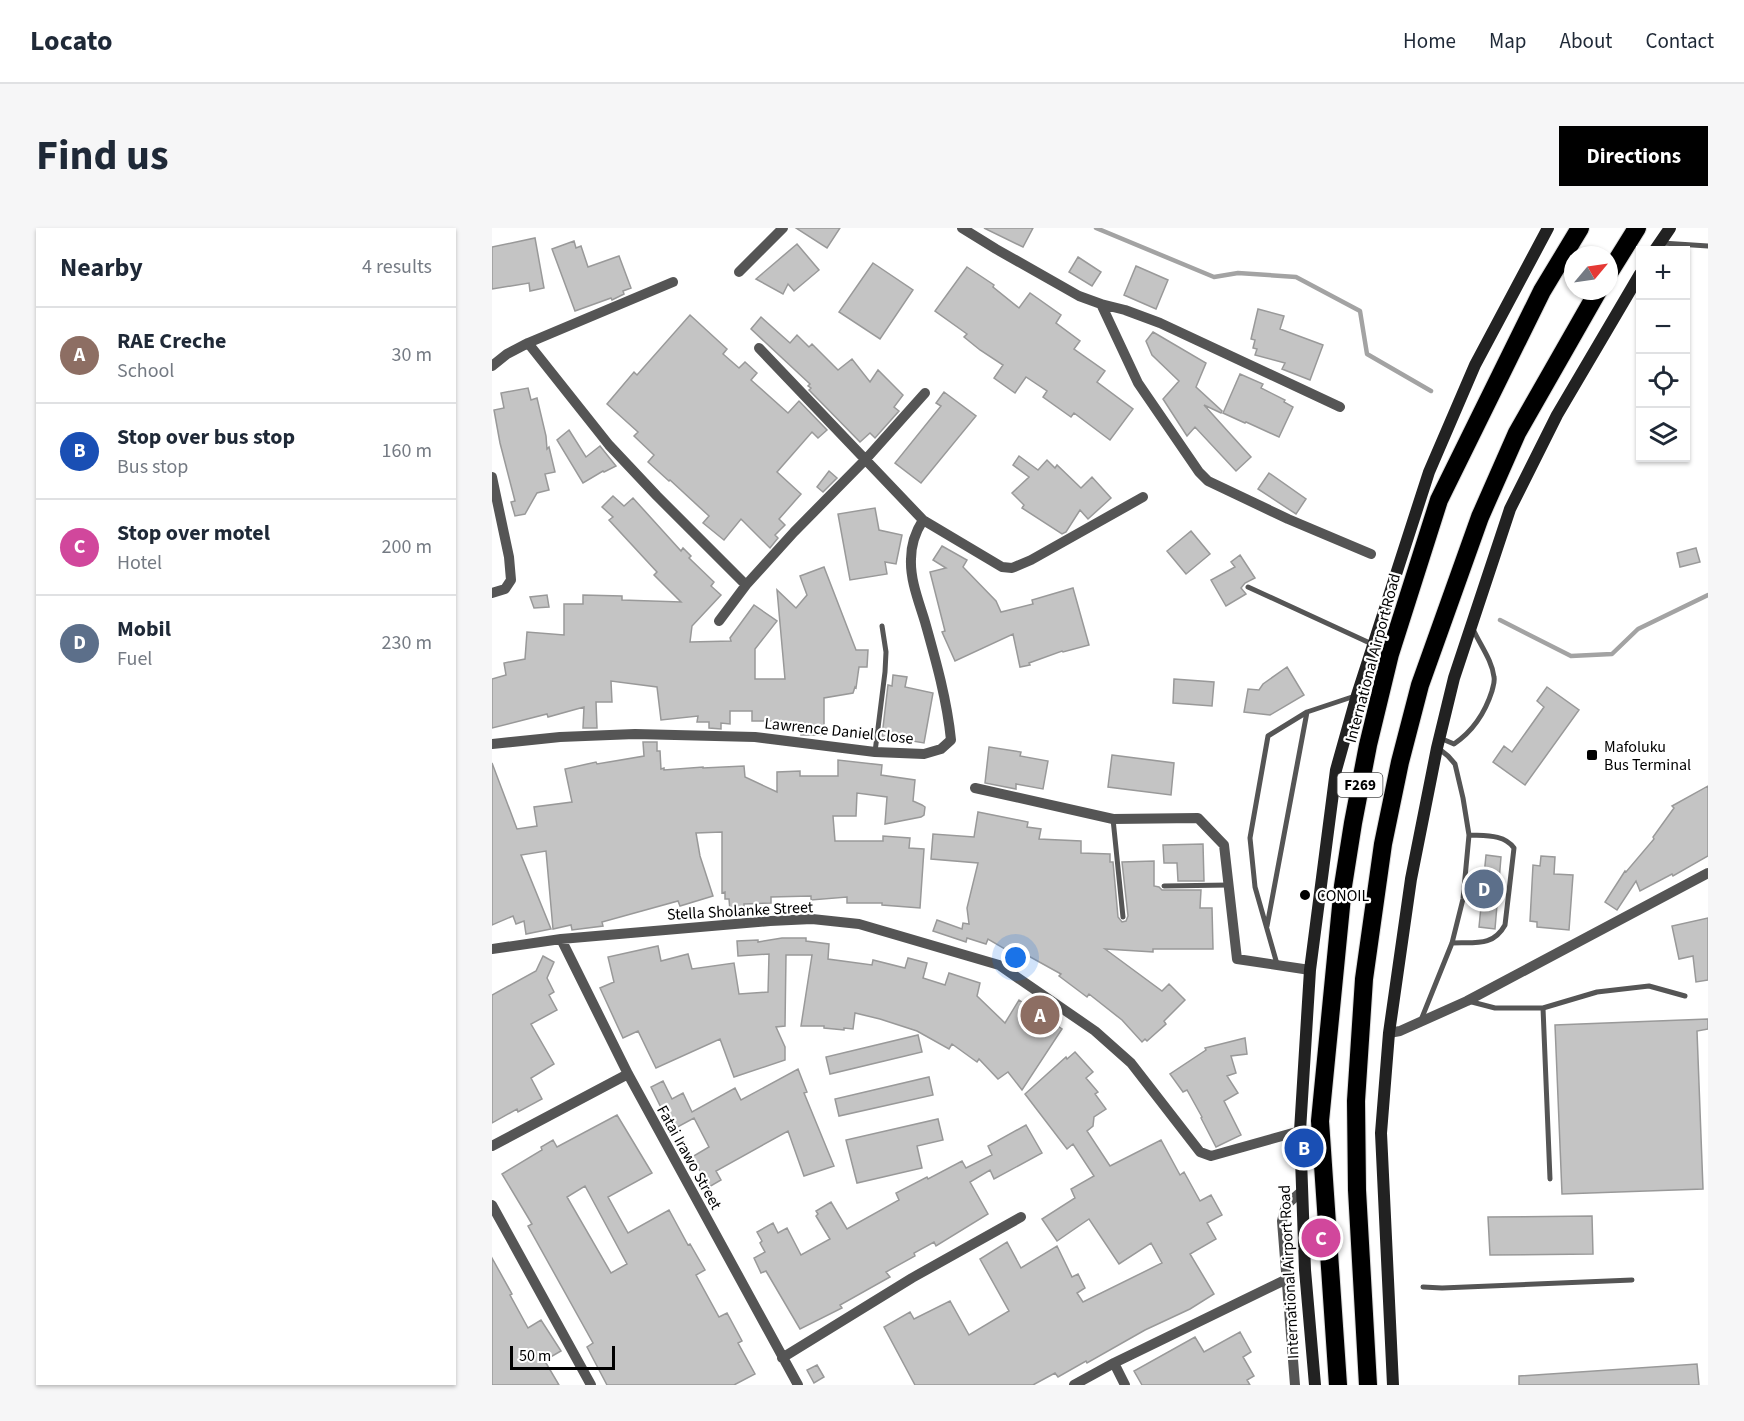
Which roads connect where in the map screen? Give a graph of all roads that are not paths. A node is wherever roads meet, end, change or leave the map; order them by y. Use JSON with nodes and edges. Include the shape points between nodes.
{"nodes":[{"id":1,"x":783,"y":228,"type":"edge"},
{"id":2,"x":962,"y":228,"type":"edge"},
{"id":3,"x":1548,"y":228,"type":"edge"},
{"id":4,"x":1580,"y":228,"type":"edge"},
{"id":5,"x":1637,"y":228,"type":"edge"},
{"id":6,"x":1670,"y":228,"type":"edge"},
{"id":7,"x":1659,"y":246,"type":"edge"},
{"id":8,"x":1690,"y":246,"type":"edge"},
{"id":9,"x":1708,"y":246,"type":"edge"},
{"id":10,"x":1618,"y":259,"type":"edge"},
{"id":11,"x":739,"y":272,"type":"dead end"},
{"id":12,"x":673,"y":282,"type":"dead end"},
{"id":13,"x":1636,"y":282,"type":"edge"},
{"id":14,"x":1593,"y":300,"type":"edge"},
{"id":15,"x":1101,"y":304,"type":"junction"},
{"id":16,"x":528,"y":343,"type":"junction"},
{"id":17,"x":759,"y":348,"type":"dead end"},
{"id":18,"x":492,"y":366,"type":"edge"},
{"id":19,"x":926,"y":393,"type":"dead end"},
{"id":20,"x":1340,"y":407,"type":"dead end"},
{"id":21,"x":866,"y":459,"type":"junction"},
{"id":22,"x":492,"y":477,"type":"edge"},
{"id":23,"x":1143,"y":497,"type":"dead end"},
{"id":24,"x":923,"y":520,"type":"junction"},
{"id":25,"x":1371,"y":554,"type":"dead end"},
{"id":26,"x":746,"y":585,"type":"junction"},
{"id":27,"x":1248,"y":587,"type":"dead end"},
{"id":28,"x":492,"y":593,"type":"edge"},
{"id":29,"x":719,"y":621,"type":"dead end"},
{"id":30,"x":1472,"y":625,"type":"junction"},
{"id":31,"x":882,"y":626,"type":"dead end"},
{"id":32,"x":1373,"y":644,"type":"junction"},
{"id":33,"x":1357,"y":695,"type":"junction"},
{"id":34,"x":1307,"y":712,"type":"junction"},
{"id":35,"x":1439,"y":743,"type":"junction"},
{"id":36,"x":492,"y":744,"type":"edge"},
{"id":37,"x":876,"y":752,"type":"junction"},
{"id":38,"x":975,"y":788,"type":"dead end"},
{"id":39,"x":1113,"y":819,"type":"junction"},
{"id":40,"x":1469,"y":835,"type":"junction"},
{"id":41,"x":1708,"y":873,"type":"edge"},
{"id":42,"x":1229,"y":885,"type":"junction"},
{"id":43,"x":1164,"y":886,"type":"dead end"},
{"id":44,"x":1123,"y":917,"type":"dead end"},
{"id":45,"x":1266,"y":927,"type":"junction"},
{"id":46,"x":561,"y":939,"type":"junction"},
{"id":47,"x":1452,"y":943,"type":"junction"},
{"id":48,"x":492,"y":950,"type":"edge"},
{"id":49,"x":1278,"y":965,"type":"junction"},
{"id":50,"x":1310,"y":970,"type":"junction"},
{"id":51,"x":1685,"y":996,"type":"dead end"},
{"id":52,"x":1467,"y":1001,"type":"junction"},
{"id":53,"x":1543,"y":1008,"type":"junction"},
{"id":54,"x":1421,"y":1020,"type":"junction"},
{"id":55,"x":1389,"y":1034,"type":"junction"},
{"id":56,"x":628,"y":1074,"type":"junction"},
{"id":57,"x":1300,"y":1131,"type":"junction"},
{"id":58,"x":492,"y":1146,"type":"edge"},
{"id":59,"x":1550,"y":1179,"type":"dead end"},
{"id":60,"x":1302,"y":1191,"type":"junction"},
{"id":61,"x":492,"y":1205,"type":"edge"},
{"id":62,"x":1021,"y":1217,"type":"dead end"},
{"id":63,"x":1287,"y":1279,"type":"junction"},
{"id":64,"x":1632,"y":1280,"type":"dead end"},
{"id":65,"x":1423,"y":1287,"type":"dead end"},
{"id":66,"x":782,"y":1358,"type":"junction"},
{"id":67,"x":1114,"y":1364,"type":"junction"},
{"id":68,"x":591,"y":1385,"type":"edge"},
{"id":69,"x":798,"y":1385,"type":"edge"},
{"id":70,"x":1074,"y":1385,"type":"edge"},
{"id":71,"x":1125,"y":1385,"type":"edge"},
{"id":72,"x":1294,"y":1385,"type":"edge"},
{"id":73,"x":1315,"y":1385,"type":"edge"},
{"id":74,"x":1338,"y":1385,"type":"edge"},
{"id":75,"x":1368,"y":1385,"type":"edge"},
{"id":76,"x":1393,"y":1385,"type":"edge"}],
"edges":[{"from":1,"to":11,"type":"street"},
{"from":2,"to":15,"type":"street","via":[[1079,296]]},
{"from":3,"to":32,"type":"main road","name":"International Airport Road","via":[[1475,365],[1429,472]]},
{"from":4,"to":74,"type":"highway","name":"International Airport Road","number":"F269","via":[[1542,291],[1439,500],[1390,654],[1368,745],[1343,886],[1320,1121]]},
{"from":5,"to":10,"type":"highway"},
{"from":6,"to":7,"type":"main road"},
{"from":8,"to":9,"type":"lane"},
{"from":12,"to":16,"type":"street"},
{"from":13,"to":30,"type":"main road","via":[[1557,415],[1510,508]]},
{"from":14,"to":75,"type":"highway","number":"F269","via":[[1517,433],[1480,517],[1420,685],[1383,844],[1364,979],[1356,1101]]},
{"from":15,"to":20,"type":"street","via":[[1160,323]]},
{"from":15,"to":25,"type":"street","via":[[1138,383],[1199,472],[1209,481],[1288,519]]},
{"from":16,"to":18,"type":"street"},
{"from":16,"to":26,"type":"street","via":[[609,445]]},
{"from":17,"to":21,"type":"street"},
{"from":19,"to":21,"type":"street"},
{"from":21,"to":24,"type":"street"},
{"from":21,"to":26,"type":"street"},
{"from":22,"to":28,"type":"street","via":[[511,580],[505,589]]},
{"from":23,"to":24,"type":"street","via":[[1012,568],[1002,567]]},
{"from":24,"to":37,"type":"street","name":"Lawrence Daniel Close","via":[[916,531],[910,559],[951,740],[941,749],[924,754]]},
{"from":26,"to":29,"type":"street"},
{"from":27,"to":32,"type":"lane"},
{"from":30,"to":35,"type":"main road","via":[[1454,678]]},
{"from":30,"to":35,"type":"lane","via":[[1495,680],[1487,708],[1468,733],[1454,744]]},
{"from":31,"to":37,"type":"lane","via":[[886,652]]},
{"from":32,"to":33,"type":"main road","name":"International Airport Road"},
{"from":33,"to":34,"type":"lane"},
{"from":33,"to":50,"type":"main road","name":"International Airport Road","via":[[1336,770]]},
{"from":34,"to":45,"type":"lane"},
{"from":34,"to":45,"type":"lane","via":[[1268,736],[1250,838],[1255,887]]},
{"from":35,"to":40,"type":"lane","via":[[1455,764]]},
{"from":35,"to":55,"type":"main road","via":[[1411,879]]},
{"from":36,"to":37,"type":"street","name":"Lawrence Daniel Close","via":[[635,735],[755,736]]},
{"from":38,"to":39,"type":"street"},
{"from":39,"to":42,"type":"street","via":[[1198,818],[1224,845]]},
{"from":39,"to":44,"type":"lane"},
{"from":40,"to":47,"type":"lane","via":[[1463,899]]},
{"from":40,"to":47,"type":"lane","via":[[1499,837],[1514,848],[1505,925],[1500,935],[1490,941]]},
{"from":41,"to":52,"type":"street"},
{"from":42,"to":43,"type":"lane"},
{"from":42,"to":49,"type":"street","via":[[1237,959]]},
{"from":45,"to":49,"type":"lane"},
{"from":46,"to":48,"type":"street","name":"Stella Sholanke Street"},
{"from":46,"to":56,"type":"street","name":"Fatai Irawo Street"},
{"from":46,"to":57,"type":"street","name":"Stella Sholanke Street","via":[[770,921],[812,919],[860,924],[999,965],[1095,1030],[1131,1063],[1200,1152],[1210,1156]]},
{"from":47,"to":54,"type":"lane"},
{"from":49,"to":50,"type":"street"},
{"from":50,"to":57,"type":"main road","name":"International Airport Road"},
{"from":51,"to":53,"type":"lane","via":[[1649,986],[1597,992]]},
{"from":52,"to":53,"type":"lane","via":[[1495,1008]]},
{"from":52,"to":54,"type":"street"},
{"from":53,"to":59,"type":"lane"},
{"from":54,"to":55,"type":"street"},
{"from":55,"to":76,"type":"main road","via":[[1381,1133]]},
{"from":56,"to":58,"type":"street"},
{"from":56,"to":66,"type":"street","name":"Fatai Irawo Street"},
{"from":57,"to":60,"type":"main road","name":"International Airport Road"},
{"from":60,"to":63,"type":"street","via":[[1286,1205],[1282,1221]]},
{"from":60,"to":73,"type":"main road","name":"International Airport Road"},
{"from":61,"to":68,"type":"street"},
{"from":62,"to":66,"type":"street","via":[[903,1283]]},
{"from":63,"to":67,"type":"street"},
{"from":63,"to":72,"type":"street"},
{"from":64,"to":65,"type":"lane"},
{"from":66,"to":69,"type":"street","name":"Fatai Irawo Street"},
{"from":67,"to":70,"type":"street"},
{"from":67,"to":71,"type":"street"}]}
